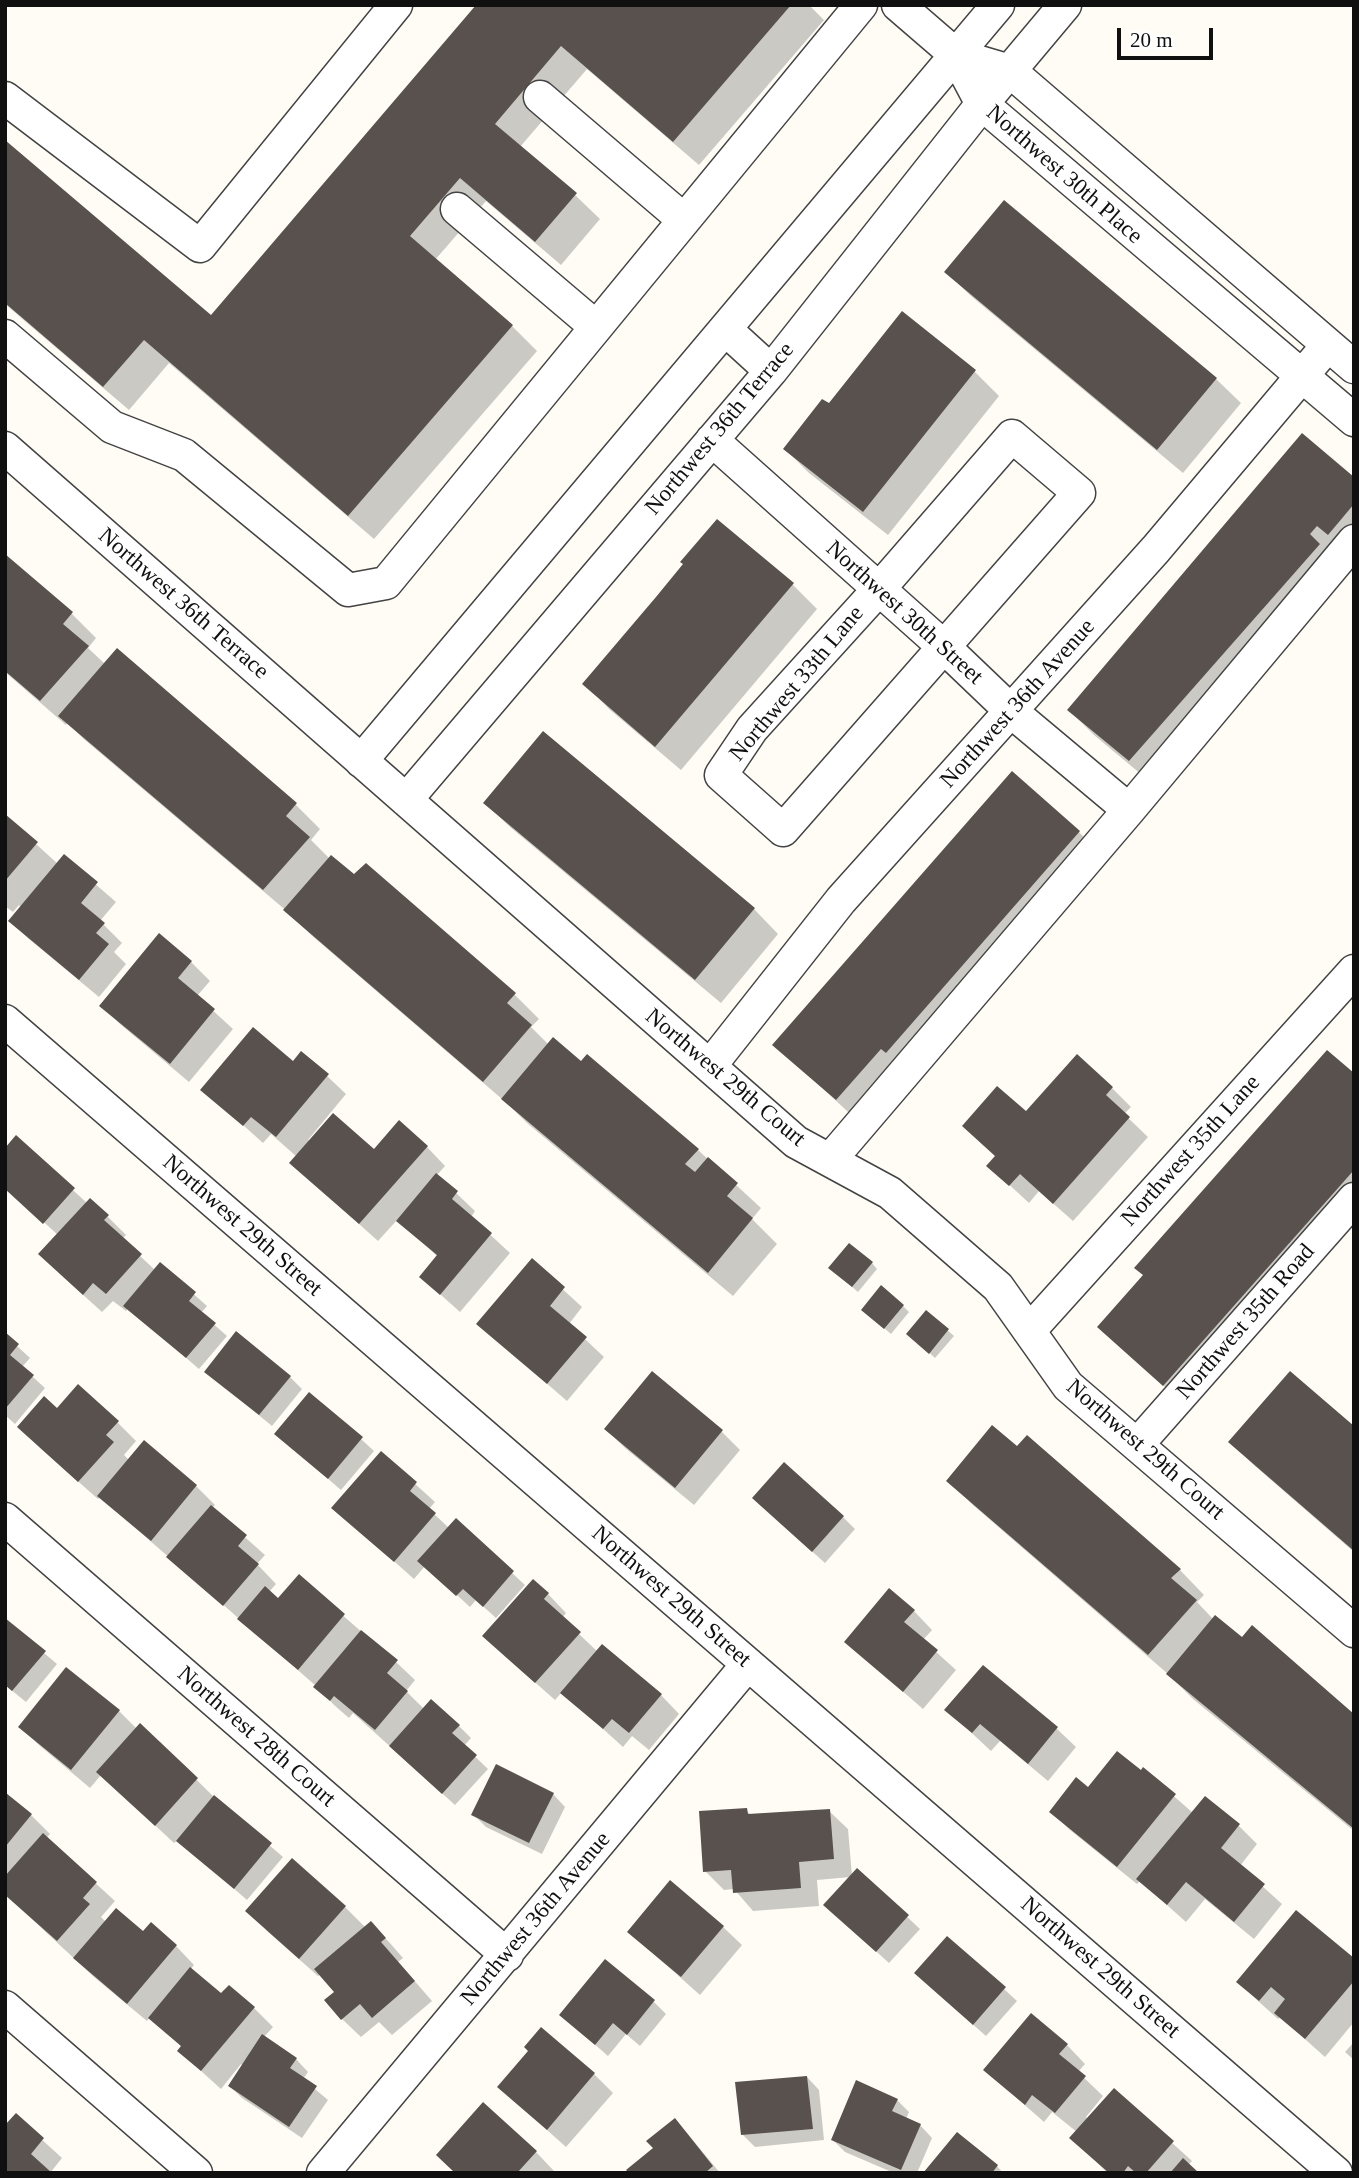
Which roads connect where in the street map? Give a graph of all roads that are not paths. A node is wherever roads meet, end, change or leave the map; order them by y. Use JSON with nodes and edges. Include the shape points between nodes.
{"nodes":[{"id":1,"x":396,"y":5,"type":"edge"},
{"id":2,"x":861,"y":5,"type":"edge"},
{"id":3,"x":898,"y":5,"type":"edge"},
{"id":4,"x":998,"y":5,"type":"edge"},
{"id":5,"x":1065,"y":5,"type":"edge"},
{"id":6,"x":956,"y":55,"type":"junction"},
{"id":7,"x":1010,"y":71,"type":"junction"},
{"id":8,"x":540,"y":97,"type":"dead end"},
{"id":9,"x":5,"y":98,"type":"edge"},
{"id":10,"x":982,"y":104,"type":"junction"},
{"id":11,"x":1116,"y":162,"type":"junction"},
{"id":12,"x":1087,"y":196,"type":"junction"},
{"id":13,"x":457,"y":209,"type":"dead end"},
{"id":14,"x":684,"y":220,"type":"junction"},
{"id":15,"x":1281,"y":304,"type":"junction"},
{"id":16,"x":596,"y":327,"type":"junction"},
{"id":17,"x":725,"y":329,"type":"junction"},
{"id":18,"x":5,"y":336,"type":"edge"},
{"id":19,"x":1255,"y":337,"type":"junction"},
{"id":20,"x":1328,"y":345,"type":"junction"},
{"id":21,"x":1354,"y":367,"type":"edge"},
{"id":22,"x":771,"y":370,"type":"junction"},
{"id":23,"x":1301,"y":376,"type":"junction"},
{"id":24,"x":1354,"y":420,"type":"edge"},
{"id":25,"x":712,"y":440,"type":"junction"},
{"id":26,"x":5,"y":448,"type":"edge"},
{"id":27,"x":1354,"y":541,"type":"edge"},
{"id":28,"x":879,"y":589,"type":"junction"},
{"id":29,"x":944,"y":648,"type":"junction"},
{"id":30,"x":1012,"y":712,"type":"junction"},
{"id":31,"x":361,"y":761,"type":"junction"},
{"id":32,"x":406,"y":800,"type":"junction"},
{"id":33,"x":1129,"y":810,"type":"junction"},
{"id":34,"x":1348,"y":990,"type":"edge"},
{"id":35,"x":5,"y":1021,"type":"edge"},
{"id":36,"x":710,"y":1066,"type":"junction"},
{"id":37,"x":830,"y":1160,"type":"junction"},
{"id":38,"x":1354,"y":1199,"type":"edge"},
{"id":39,"x":1029,"y":1331,"type":"junction"},
{"id":40,"x":1137,"y":1445,"type":"junction"},
{"id":41,"x":5,"y":1519,"type":"edge"},
{"id":42,"x":1354,"y":1631,"type":"edge"},
{"id":43,"x":748,"y":1664,"type":"junction"},
{"id":44,"x":506,"y":1955,"type":"junction"},
{"id":45,"x":5,"y":2007,"type":"edge"},
{"id":46,"x":196,"y":2173,"type":"edge"},
{"id":47,"x":323,"y":2173,"type":"edge"},
{"id":48,"x":1336,"y":2173,"type":"edge"}],
"edges":[{"from":1,"to":9,"type":"street","via":[[200,246]]},
{"from":2,"to":14,"type":"street"},
{"from":3,"to":6,"type":"street"},
{"from":4,"to":6,"type":"street"},
{"from":5,"to":7,"type":"street","name":"Northwest 36th Terrace"},
{"from":6,"to":7,"type":"street","name":"Northwest 30th Place"},
{"from":6,"to":10,"type":"street","name":"Northwest 30th Place"},
{"from":6,"to":17,"type":"street"},
{"from":7,"to":10,"type":"street","name":"Northwest 36th Terrace"},
{"from":7,"to":11,"type":"street","name":"Northwest 30th Place"},
{"from":8,"to":14,"type":"street"},
{"from":10,"to":12,"type":"street","name":"Northwest 30th Place"},
{"from":10,"to":22,"type":"street","name":"Northwest 36th Terrace"},
{"from":11,"to":12,"type":"street"},
{"from":11,"to":15,"type":"street","name":"Northwest 30th Place"},
{"from":12,"to":19,"type":"street","name":"Northwest 30th Place"},
{"from":13,"to":16,"type":"street"},
{"from":14,"to":16,"type":"street"},
{"from":15,"to":19,"type":"street"},
{"from":15,"to":20,"type":"street","name":"Northwest 30th Place"},
{"from":16,"to":18,"type":"street","via":[[386,583],[348,590],[184,455],[112,427]]},
{"from":17,"to":22,"type":"street"},
{"from":17,"to":31,"type":"street"},
{"from":19,"to":23,"type":"street","name":"Northwest 30th Place"},
{"from":20,"to":21,"type":"street","name":"Northwest 30th Place"},
{"from":20,"to":23,"type":"street","name":"Northwest 36th Avenue"},
{"from":22,"to":25,"type":"street","name":"Northwest 36th Terrace"},
{"from":23,"to":24,"type":"street","name":"Northwest 30th Place"},
{"from":23,"to":30,"type":"street","name":"Northwest 36th Avenue"},
{"from":25,"to":28,"type":"street","name":"Northwest 30th Street"},
{"from":25,"to":32,"type":"street","name":"Northwest 36th Terrace"},
{"from":26,"to":31,"type":"street","name":"Northwest 36th Terrace"},
{"from":27,"to":33,"type":"street"},
{"from":28,"to":29,"type":"street","name":"Northwest 30th Street"},
{"from":28,"to":29,"type":"street","name":"Northwest 33th Lane","via":[[1012,436],[1079,493]]},
{"from":28,"to":29,"type":"street","name":"Northwest 33th Lane","via":[[752,729],[721,775],[783,830]]},
{"from":29,"to":30,"type":"street","name":"Northwest 30th Street"},
{"from":30,"to":33,"type":"street","name":"Northwest 30th Street"},
{"from":30,"to":36,"type":"street","name":"Northwest 36th Avenue","via":[[841,900]]},
{"from":31,"to":32,"type":"street","name":"Northwest 36th Terrace"},
{"from":32,"to":36,"type":"street","name":"Northwest 29th Court"},
{"from":33,"to":37,"type":"street"},
{"from":34,"to":39,"type":"street","name":"Northwest 35th Lane"},
{"from":35,"to":43,"type":"street","name":"Northwest 29th Street"},
{"from":36,"to":37,"type":"street","name":"Northwest 29th Court","via":[[796,1142]]},
{"from":37,"to":39,"type":"street","name":"Northwest 29th Court","via":[[890,1193],[998,1287]]},
{"from":38,"to":40,"type":"street","name":"Northwest 35th Road"},
{"from":39,"to":40,"type":"street","name":"Northwest 29th Court","via":[[1068,1386]]},
{"from":40,"to":42,"type":"street","name":"Northwest 29th Court"},
{"from":41,"to":44,"type":"street","name":"Northwest 28th Court"},
{"from":43,"to":44,"type":"street","name":"Northwest 36th Avenue"},
{"from":43,"to":48,"type":"street","name":"Northwest 29th Street"},
{"from":44,"to":47,"type":"street","name":"Northwest 36th Avenue"},
{"from":45,"to":46,"type":"street"}]}
